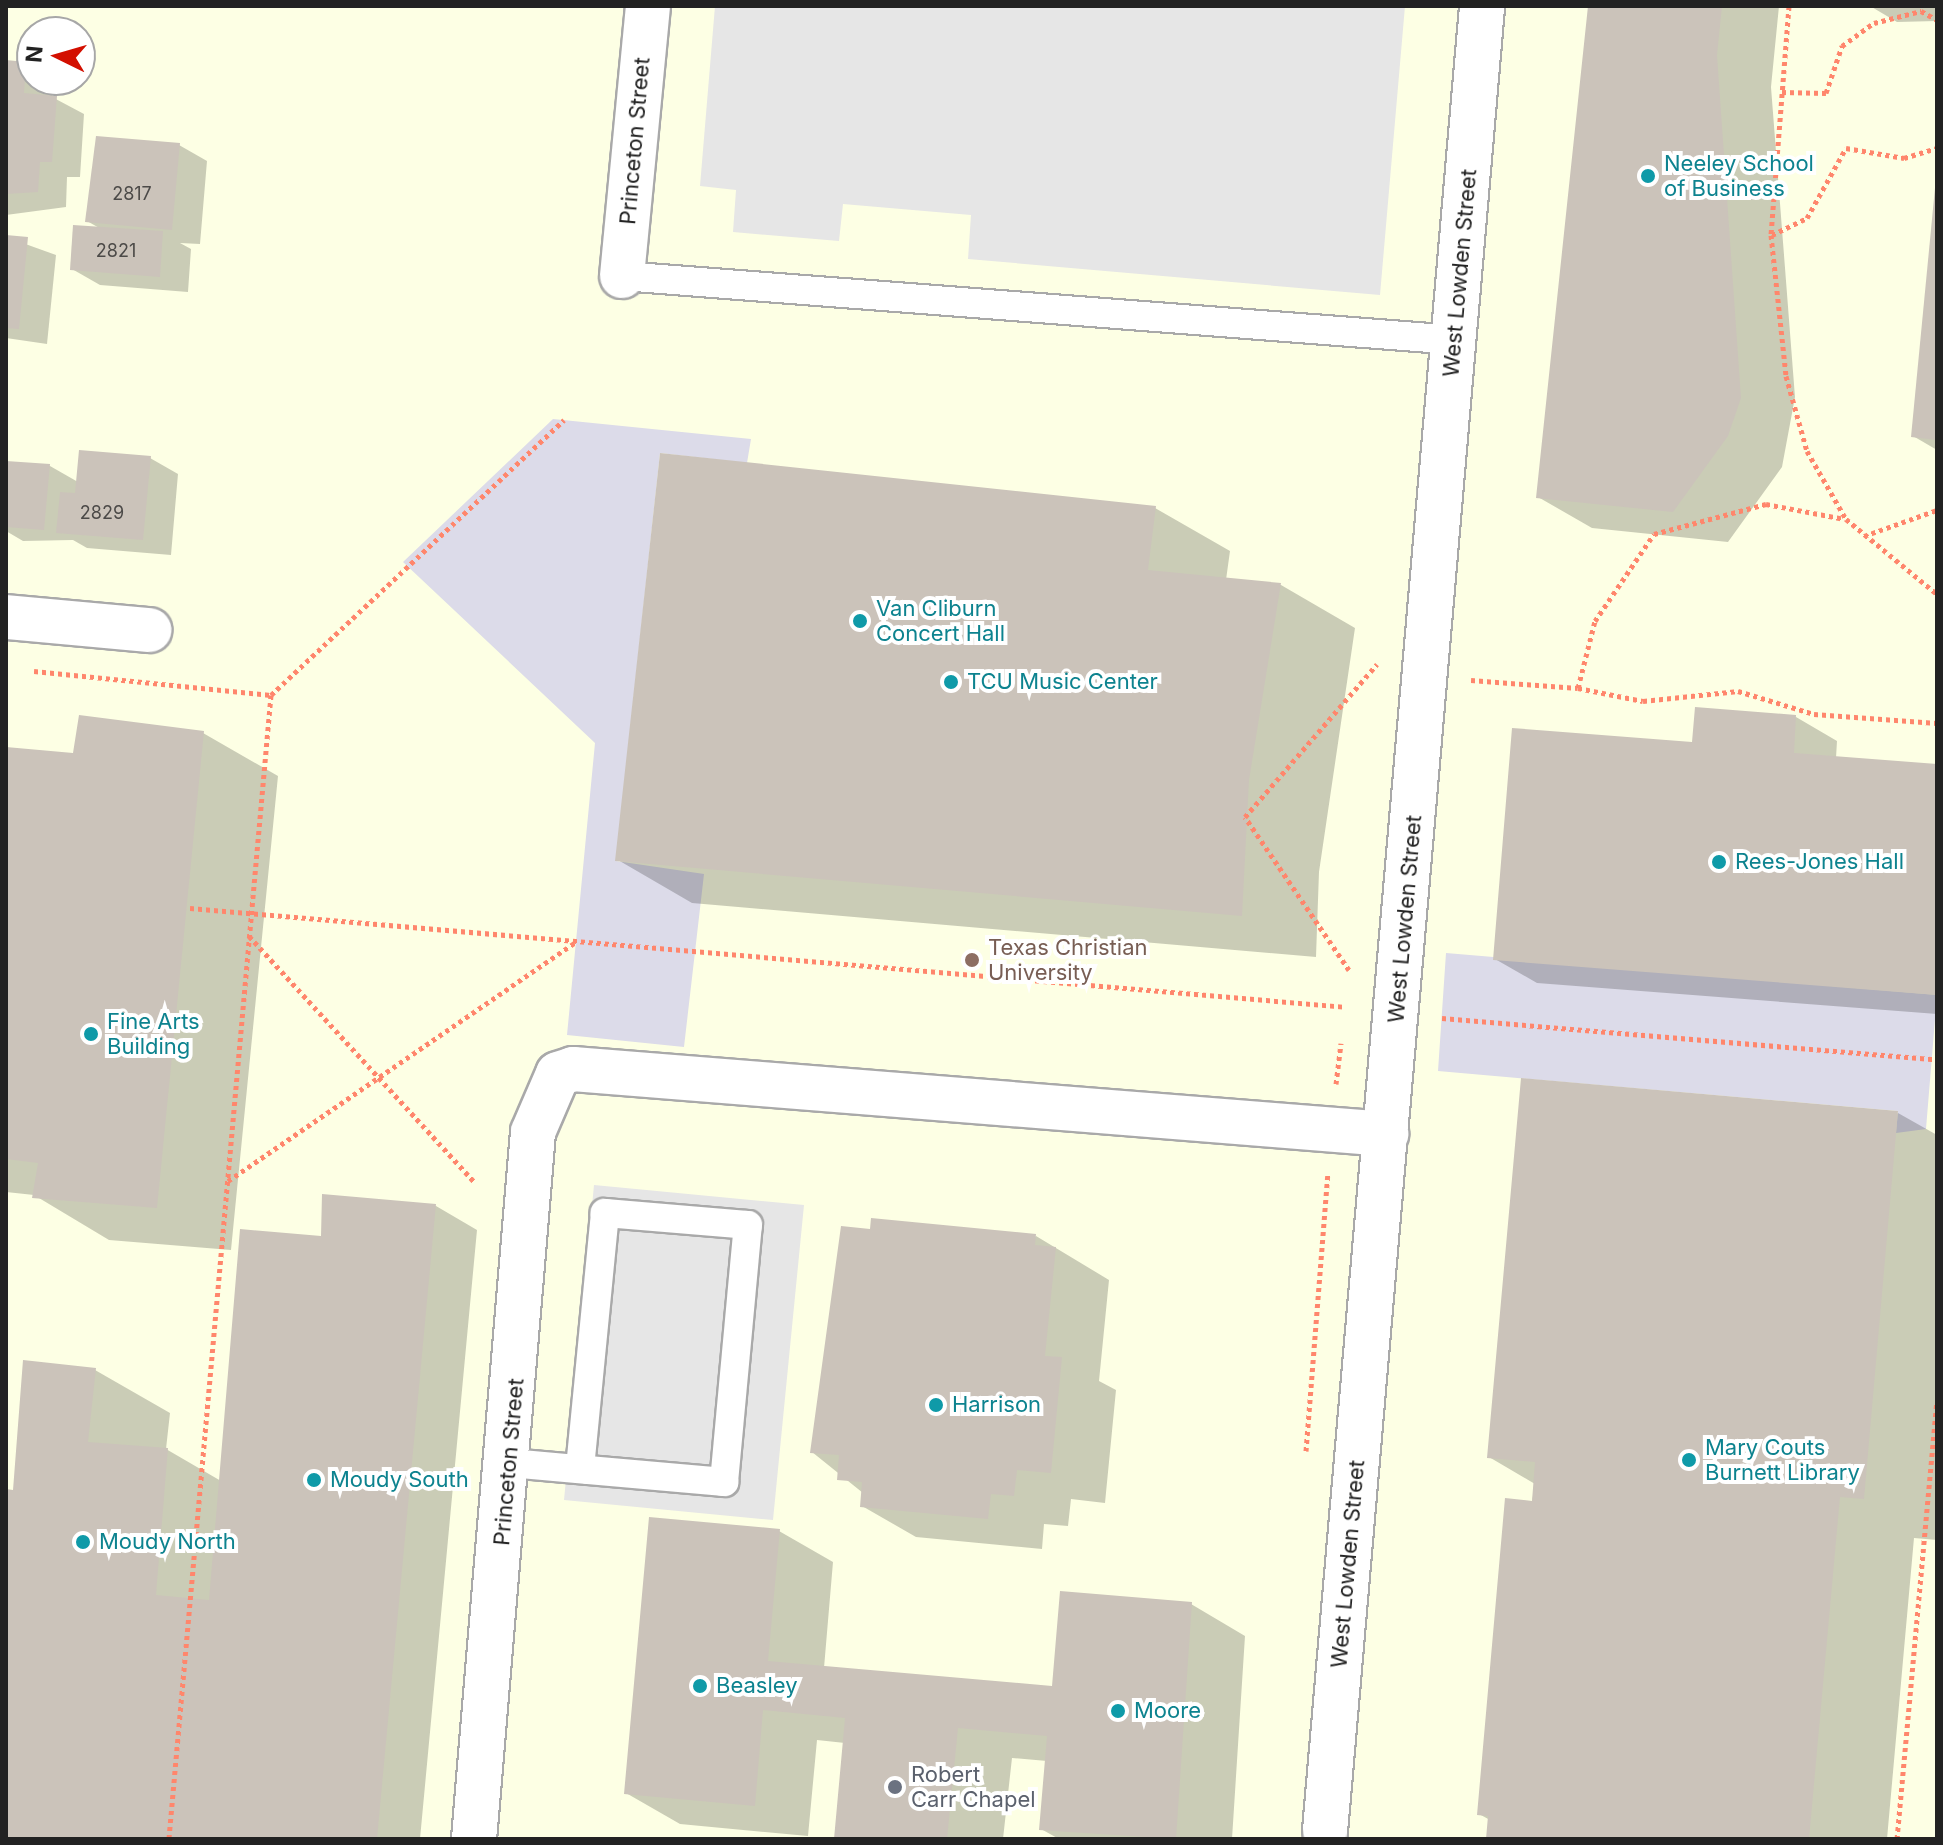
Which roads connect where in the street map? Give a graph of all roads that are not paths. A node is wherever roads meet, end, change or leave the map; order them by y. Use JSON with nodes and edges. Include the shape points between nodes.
{"nodes":[{"id":1,"x":648,"y":6,"type":"edge"},
{"id":2,"x":1482,"y":6,"type":"edge"},
{"id":3,"x":622,"y":276,"type":"joint"},
{"id":4,"x":1455,"y":340,"type":"junction"},
{"id":5,"x":6,"y":617,"type":"edge"},
{"id":6,"x":149,"y":630,"type":"dead end"},
{"id":7,"x":1386,"y":1134,"type":"junction"},
{"id":8,"x":510,"y":1463,"type":"junction"},
{"id":9,"x":580,"y":1469,"type":"junction"},
{"id":10,"x":1325,"y":1831,"type":"dead end"},
{"id":11,"x":474,"y":1839,"type":"edge"}],
"edges":[{"from":1,"to":3,"type":"street","name":"Princeton Street"},
{"from":2,"to":4,"type":"street","name":"West Lowden Street"},
{"from":3,"to":4,"type":"lane"},
{"from":4,"to":7,"type":"street","name":"West Lowden Street"},
{"from":5,"to":6,"type":"street"},
{"from":7,"to":8,"type":"street","name":"Princeton Street","via":[[573,1069],[548,1086],[533,1132]]},
{"from":7,"to":10,"type":"street","name":"West Lowden Street"},
{"from":8,"to":9,"type":"lane"},
{"from":8,"to":11,"type":"street","name":"Princeton Street"},
{"from":9,"to":9,"type":"lane","via":[[724,1482],[748,1225],[605,1213]]}]}
